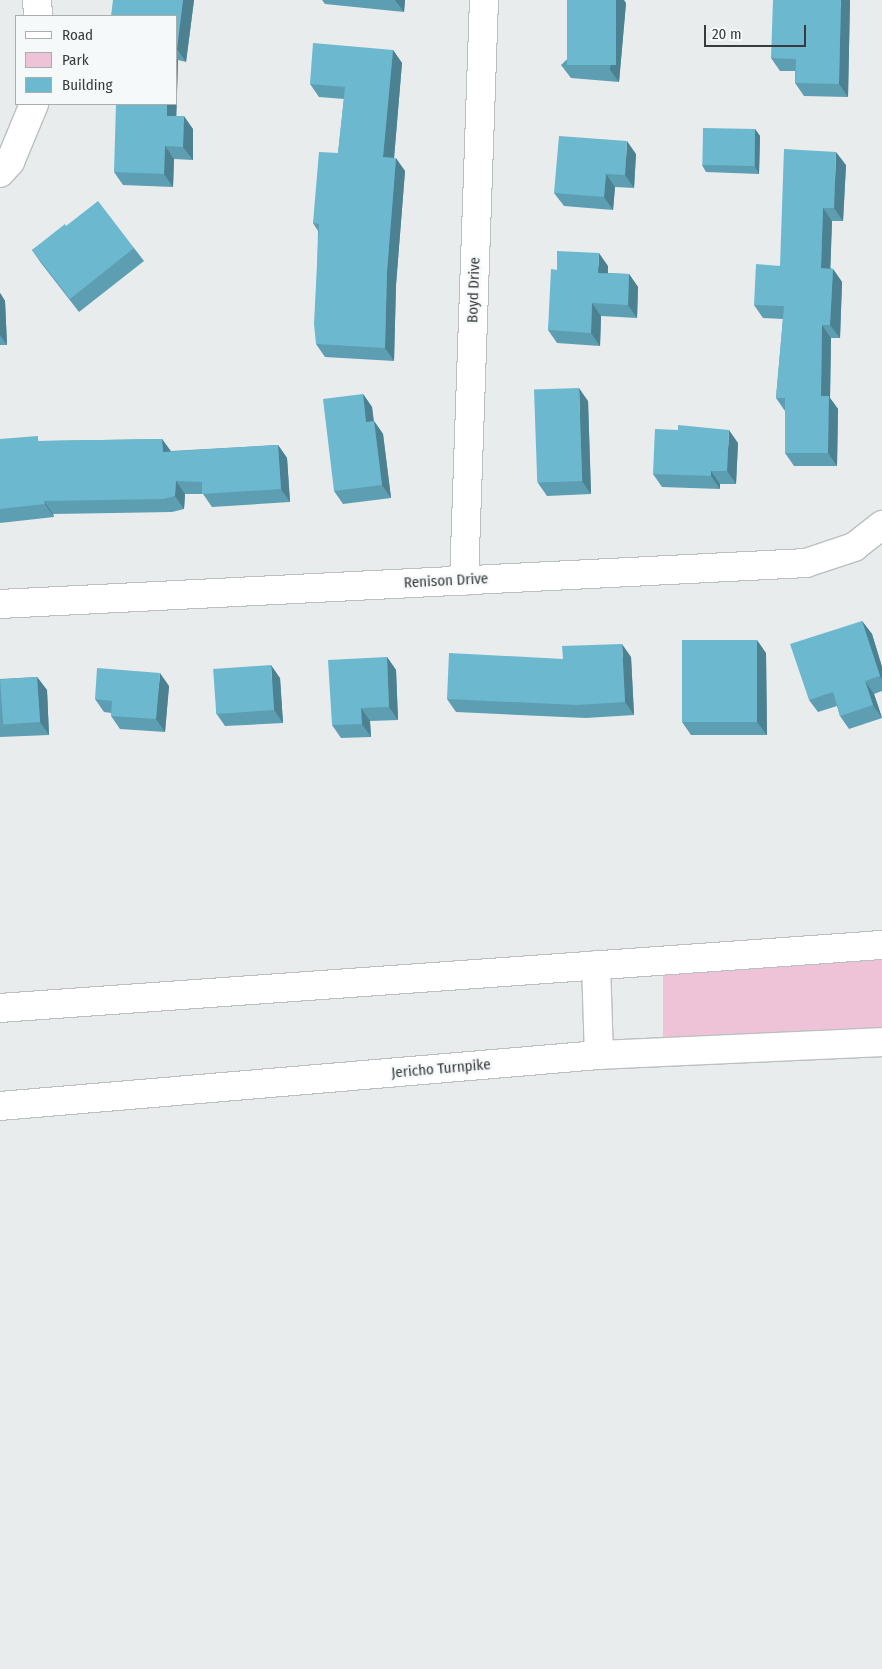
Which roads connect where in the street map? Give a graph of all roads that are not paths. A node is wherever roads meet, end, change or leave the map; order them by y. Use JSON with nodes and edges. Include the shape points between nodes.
{"nodes":[{"id":1,"x":38,"y":0,"type":"edge"},
{"id":2,"x":484,"y":0,"type":"edge"},
{"id":3,"x":38,"y":15,"type":"edge"},
{"id":4,"x":34,"y":105,"type":"edge"},
{"id":5,"x":0,"y":172,"type":"edge"},
{"id":6,"x":882,"y":525,"type":"edge"},
{"id":7,"x":464,"y":580,"type":"junction"},
{"id":8,"x":0,"y":604,"type":"edge"},
{"id":9,"x":882,"y":945,"type":"edge"},
{"id":10,"x":596,"y":965,"type":"junction"},
{"id":11,"x":0,"y":1008,"type":"edge"},
{"id":12,"x":882,"y":1042,"type":"edge"},
{"id":13,"x":599,"y":1055,"type":"junction"},
{"id":14,"x":0,"y":1106,"type":"edge"}],
"edges":[{"from":1,"to":3,"type":"main road"},
{"from":2,"to":7,"type":"main road","name":"Boyd Drive"},
{"from":4,"to":5,"type":"main road","via":[[10,162]]},
{"from":6,"to":7,"type":"main road","name":"Renison Drive","via":[[854,548],[806,564]]},
{"from":7,"to":8,"type":"main road","name":"Renison Drive"},
{"from":9,"to":10,"type":"main road"},
{"from":10,"to":11,"type":"main road"},
{"from":10,"to":13,"type":"main road"},
{"from":12,"to":13,"type":"main road","name":"Jericho Turnpike"},
{"from":13,"to":14,"type":"main road","name":"Jericho Turnpike"}]}
